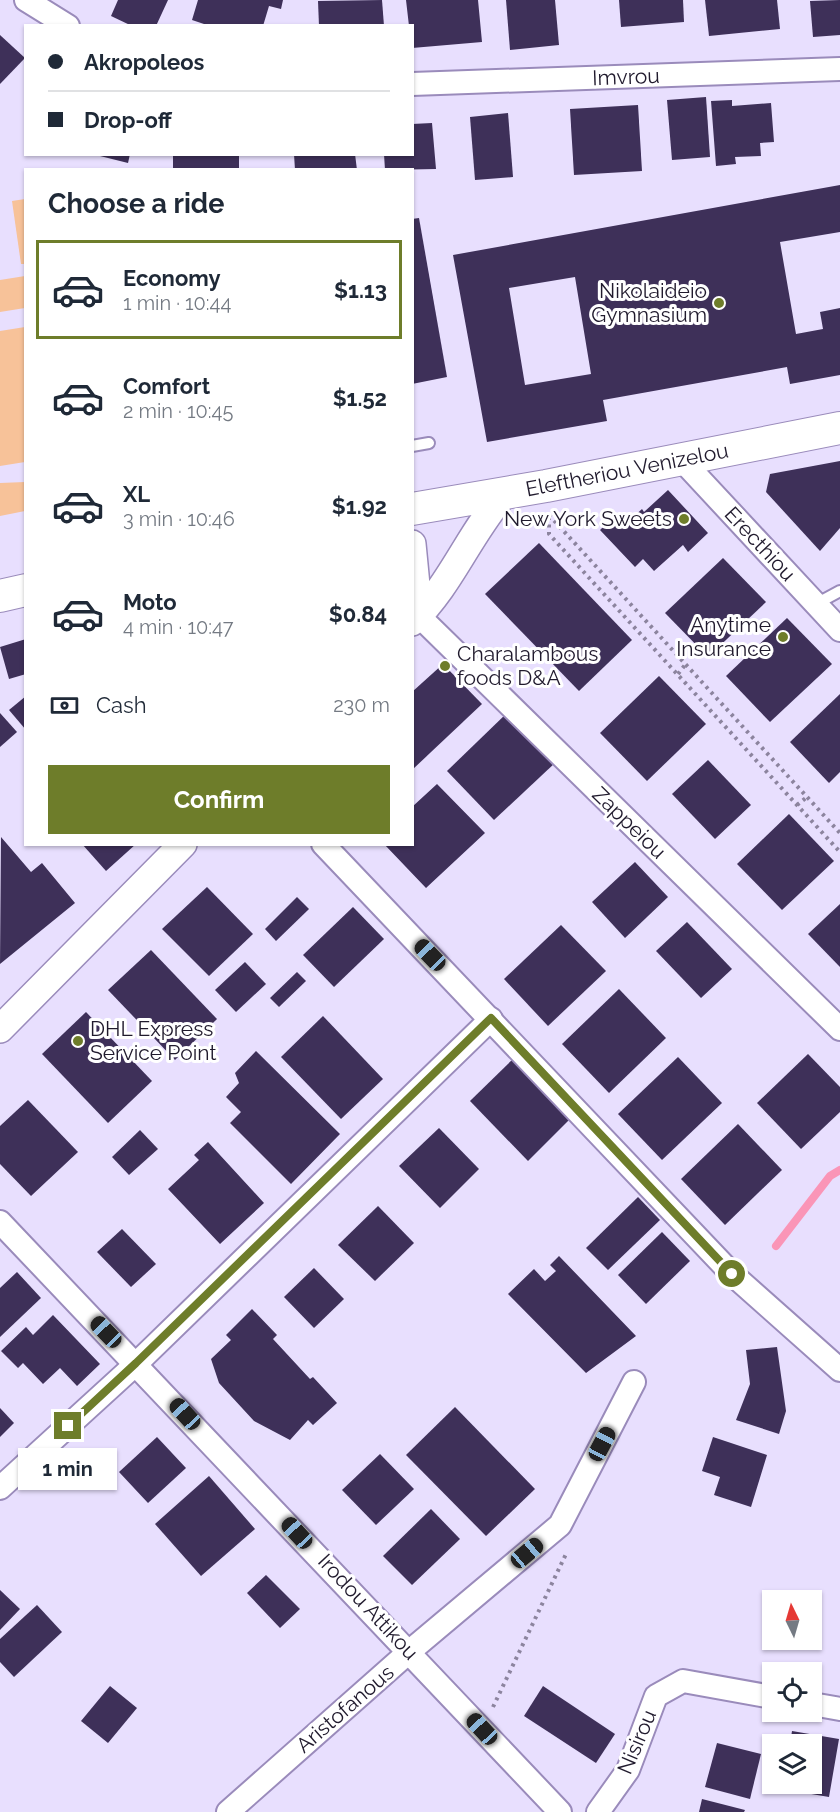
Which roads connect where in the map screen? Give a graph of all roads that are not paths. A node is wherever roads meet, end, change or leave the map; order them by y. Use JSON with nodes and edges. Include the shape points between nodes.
{"nodes":[{"id":1,"x":26,"y":0,"type":"edge"},
{"id":2,"x":65,"y":24,"type":"edge"},
{"id":3,"x":840,"y":69,"type":"edge"},
{"id":4,"x":414,"y":84,"type":"edge"},
{"id":5,"x":840,"y":428,"type":"edge"},
{"id":6,"x":429,"y":443,"type":"dead end"},
{"id":7,"x":414,"y":446,"type":"edge"},
{"id":8,"x":680,"y":458,"type":"junction"},
{"id":9,"x":504,"y":494,"type":"junction"},
{"id":10,"x":414,"y":510,"type":"edge"},
{"id":11,"x":414,"y":579,"type":"edge"},
{"id":12,"x":24,"y":590,"type":"edge"},
{"id":13,"x":840,"y":591,"type":"edge"},
{"id":14,"x":0,"y":596,"type":"edge"},
{"id":15,"x":816,"y":604,"type":"junction"},
{"id":16,"x":416,"y":614,"type":"edge"},
{"id":17,"x":840,"y":630,"type":"edge"},
{"id":18,"x":181,"y":846,"type":"edge"},
{"id":19,"x":325,"y":846,"type":"edge"},
{"id":20,"x":491,"y":1018,"type":"junction"},
{"id":21,"x":0,"y":1029,"type":"edge"},
{"id":22,"x":840,"y":1029,"type":"edge"},
{"id":23,"x":0,"y":1222,"type":"edge"},
{"id":24,"x":136,"y":1363,"type":"junction"},
{"id":25,"x":840,"y":1370,"type":"edge"},
{"id":26,"x":634,"y":1382,"type":"dead end"},
{"id":27,"x":0,"y":1488,"type":"edge"},
{"id":28,"x":410,"y":1651,"type":"junction"},
{"id":29,"x":762,"y":1695,"type":"edge"},
{"id":30,"x":822,"y":1706,"type":"edge"},
{"id":31,"x":840,"y":1709,"type":"edge"},
{"id":32,"x":228,"y":1812,"type":"edge"},
{"id":33,"x":560,"y":1812,"type":"edge"},
{"id":34,"x":598,"y":1812,"type":"edge"}],
"edges":[{"from":1,"to":2,"type":"street"},
{"from":3,"to":4,"type":"street","name":"Imvrou"},
{"from":5,"to":8,"type":"main road","name":"Eleftheriou Venizelou"},
{"from":6,"to":7,"type":"lane"},
{"from":8,"to":9,"type":"main road","name":"Eleftheriou Venizelou","via":[[548,500]]},
{"from":8,"to":15,"type":"street","name":"Erecthiou"},
{"from":9,"to":10,"type":"main road","name":"Eleftheriou Venizelou"},
{"from":9,"to":16,"type":"street","via":[[470,539],[445,584]]},
{"from":11,"to":16,"type":"street"},
{"from":12,"to":14,"type":"main road"},
{"from":13,"to":15,"type":"lane"},
{"from":15,"to":17,"type":"street","name":"Erecthiou"},
{"from":16,"to":22,"type":"street","name":"Zappeiou"},
{"from":18,"to":21,"type":"street"},
{"from":19,"to":20,"type":"street"},
{"from":20,"to":24,"type":"street"},
{"from":20,"to":25,"type":"street","via":[[732,1274]]},
{"from":23,"to":24,"type":"street","name":"Irodou Attikou"},
{"from":24,"to":27,"type":"street"},
{"from":24,"to":28,"type":"street","name":"Irodou Attikou"},
{"from":26,"to":28,"type":"street","name":"Aristofanous","via":[[560,1525]]},
{"from":28,"to":32,"type":"street","name":"Aristofanous"},
{"from":28,"to":33,"type":"street","name":"Irodou Attikou"},
{"from":29,"to":34,"type":"street","name":"Nisirou","via":[[683,1681],[656,1696],[628,1770]]},
{"from":30,"to":31,"type":"street"}]}
